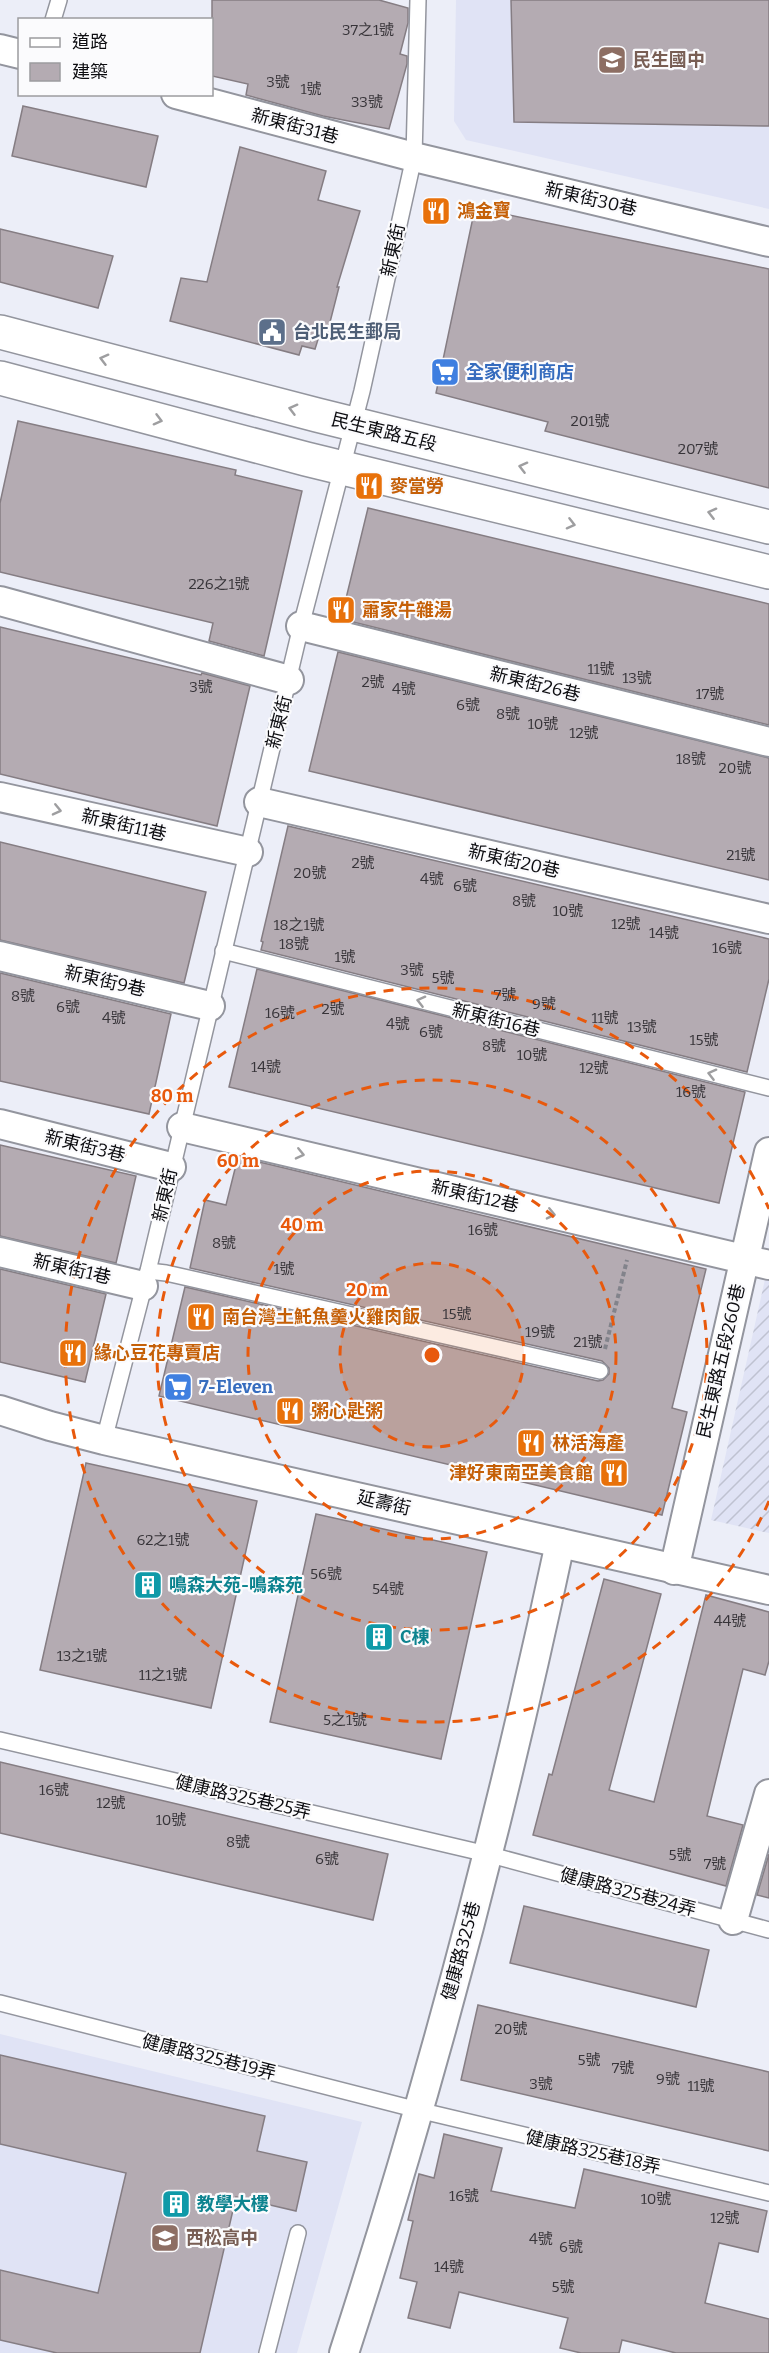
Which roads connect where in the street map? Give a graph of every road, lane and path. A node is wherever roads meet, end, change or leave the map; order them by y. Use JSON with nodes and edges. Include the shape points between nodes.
{"nodes":[{"id":1,"x":59,"y":0,"type":"edge"},
{"id":2,"x":418,"y":0,"type":"edge"},
{"id":3,"x":54,"y":18,"type":"edge"},
{"id":4,"x":0,"y":50,"type":"edge"},
{"id":5,"x":18,"y":54,"type":"edge"},
{"id":6,"x":184,"y":96,"type":"edge"},
{"id":7,"x":414,"y":157,"type":"junction"},
{"id":8,"x":769,"y":242,"type":"edge"},
{"id":9,"x":0,"y":332,"type":"edge"},
{"id":10,"x":0,"y":378,"type":"edge"},
{"id":11,"x":353,"y":424,"type":"junction"},
{"id":12,"x":342,"y":467,"type":"junction"},
{"id":13,"x":769,"y":527,"type":"edge"},
{"id":14,"x":769,"y":572,"type":"edge"},
{"id":15,"x":0,"y":601,"type":"edge"},
{"id":16,"x":301,"y":626,"type":"junction"},
{"id":17,"x":289,"y":680,"type":"junction"},
{"id":18,"x":769,"y":742,"type":"edge"},
{"id":19,"x":0,"y":797,"type":"edge"},
{"id":20,"x":259,"y":802,"type":"junction"},
{"id":21,"x":248,"y":852,"type":"junction"},
{"id":22,"x":769,"y":920,"type":"edge"},
{"id":23,"x":223,"y":951,"type":"junction"},
{"id":24,"x":0,"y":956,"type":"edge"},
{"id":25,"x":210,"y":1006,"type":"junction"},
{"id":26,"x":769,"y":1088,"type":"edge"},
{"id":27,"x":0,"y":1124,"type":"edge"},
{"id":28,"x":182,"y":1126,"type":"junction"},
{"id":29,"x":769,"y":1152,"type":"edge"},
{"id":30,"x":171,"y":1167,"type":"junction"},
{"id":31,"x":633,"y":1233,"type":"junction"},
{"id":32,"x":0,"y":1252,"type":"edge"},
{"id":33,"x":757,"y":1262,"type":"edge"},
{"id":34,"x":146,"y":1278,"type":"junction"},
{"id":35,"x":600,"y":1371,"type":"joint"},
{"id":36,"x":0,"y":1410,"type":"edge"},
{"id":37,"x":104,"y":1440,"type":"junction"},
{"id":38,"x":560,"y":1543,"type":"junction"},
{"id":39,"x":674,"y":1570,"type":"junction"},
{"id":40,"x":769,"y":1590,"type":"edge"},
{"id":41,"x":0,"y":1740,"type":"edge"},
{"id":42,"x":769,"y":1794,"type":"edge"},
{"id":43,"x":487,"y":1854,"type":"junction"},
{"id":44,"x":733,"y":1920,"type":"junction"},
{"id":45,"x":769,"y":1930,"type":"edge"},
{"id":46,"x":0,"y":2003,"type":"edge"},
{"id":47,"x":418,"y":2110,"type":"junction"},
{"id":48,"x":769,"y":2193,"type":"edge"},
{"id":49,"x":298,"y":2233,"type":"dead end"},
{"id":50,"x":267,"y":2353,"type":"edge"},
{"id":51,"x":344,"y":2353,"type":"edge"}],
"edges":[{"from":1,"to":3,"type":"lane"},
{"from":2,"to":7,"type":"lane","name":"新東街"},
{"from":4,"to":5,"type":"street"},
{"from":6,"to":7,"type":"street","name":"新東街31巷"},
{"from":7,"to":8,"type":"street","name":"新東街30巷"},
{"from":7,"to":11,"type":"lane","name":"新東街"},
{"from":11,"to":9,"type":"street","name":"民生東路五段","one_way":true},
{"from":10,"to":12,"type":"street","one_way":true},
{"from":11,"to":12,"type":"lane","name":"新東街"},
{"from":13,"to":11,"type":"street","name":"民生東路五段","one_way":true},
{"from":12,"to":14,"type":"street","one_way":true},
{"from":12,"to":16,"type":"lane","name":"新東街"},
{"from":15,"to":17,"type":"street"},
{"from":16,"to":17,"type":"lane","name":"新東街"},
{"from":16,"to":18,"type":"street","name":"新東街26巷"},
{"from":17,"to":20,"type":"lane","name":"新東街"},
{"from":19,"to":21,"type":"street","name":"新東街11巷","one_way":true},
{"from":20,"to":21,"type":"lane","name":"新東街"},
{"from":20,"to":22,"type":"street","name":"新東街20巷"},
{"from":21,"to":23,"type":"lane","name":"新東街"},
{"from":23,"to":25,"type":"lane","name":"新東街"},
{"from":26,"to":23,"type":"lane","name":"新東街16巷","one_way":true},
{"from":24,"to":25,"type":"street","name":"新東街9巷"},
{"from":25,"to":28,"type":"lane","name":"新東街"},
{"from":27,"to":30,"type":"street","name":"新東街3巷"},
{"from":28,"to":30,"type":"lane","name":"新東街"},
{"from":28,"to":31,"type":"street","name":"新東街12巷","one_way":true},
{"from":29,"to":33,"type":"street","name":"民生東路五段260巷"},
{"from":30,"to":34,"type":"lane","name":"新東街"},
{"from":31,"to":33,"type":"street","name":"新東街12巷"},
{"from":31,"to":35,"type":"path"},
{"from":32,"to":34,"type":"street","name":"新東街1巷"},
{"from":33,"to":39,"type":"street","name":"民生東路五段260巷"},
{"from":34,"to":35,"type":"lane","via":[[166,1273]]},
{"from":34,"to":37,"type":"lane","name":"新東街"},
{"from":36,"to":37,"type":"street","name":"延壽街"},
{"from":37,"to":38,"type":"street","name":"延壽街"},
{"from":38,"to":39,"type":"street","name":"延壽街"},
{"from":38,"to":43,"type":"street","name":"健康路325巷"},
{"from":39,"to":40,"type":"street","name":"延壽街"},
{"from":41,"to":43,"type":"lane","name":"健康路325巷25弄"},
{"from":42,"to":44,"type":"street"},
{"from":43,"to":44,"type":"lane","name":"健康路325巷24弄"},
{"from":43,"to":47,"type":"street","name":"健康路325巷"},
{"from":44,"to":45,"type":"lane","name":"健康路325巷24弄"},
{"from":46,"to":47,"type":"lane","name":"健康路325巷19弄"},
{"from":47,"to":48,"type":"lane","name":"健康路325巷18弄"},
{"from":47,"to":51,"type":"street","name":"健康路325巷"},
{"from":49,"to":50,"type":"lane"}]}
